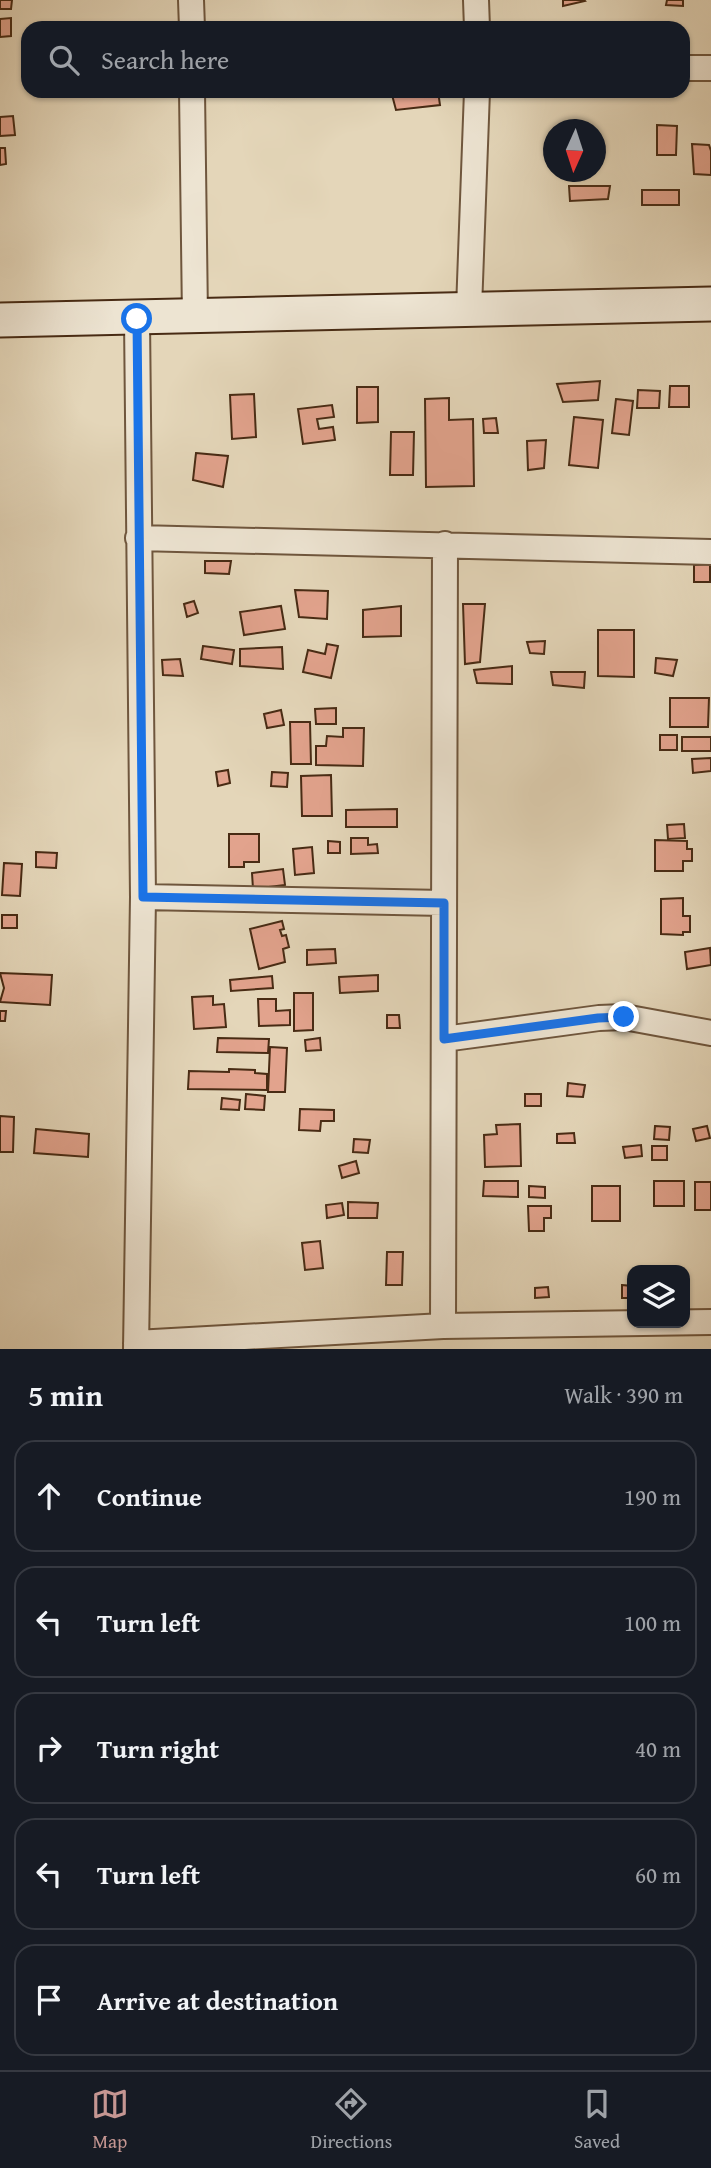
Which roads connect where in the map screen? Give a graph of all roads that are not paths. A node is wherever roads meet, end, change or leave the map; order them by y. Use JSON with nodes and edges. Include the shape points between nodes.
{"nodes":[{"id":1,"x":191,"y":0,"type":"edge"},
{"id":2,"x":477,"y":0,"type":"edge"},
{"id":3,"x":192,"y":21,"type":"edge"},
{"id":4,"x":477,"y":21,"type":"edge"},
{"id":5,"x":690,"y":68,"type":"edge"},
{"id":6,"x":711,"y":68,"type":"edge"},
{"id":7,"x":192,"y":98,"type":"edge"},
{"id":8,"x":477,"y":98,"type":"edge"},
{"id":9,"x":711,"y":304,"type":"edge"},
{"id":10,"x":469,"y":309,"type":"junction"},
{"id":11,"x":195,"y":317,"type":"junction"},
{"id":12,"x":137,"y":319,"type":"junction"},
{"id":13,"x":0,"y":320,"type":"edge"},
{"id":14,"x":138,"y":538,"type":"junction"},
{"id":15,"x":445,"y":544,"type":"junction"},
{"id":16,"x":711,"y":552,"type":"edge"},
{"id":17,"x":143,"y":897,"type":"junction"},
{"id":18,"x":444,"y":903,"type":"junction"},
{"id":19,"x":711,"y":1034,"type":"edge"},
{"id":20,"x":444,"y":1039,"type":"junction"},
{"id":21,"x":711,"y":1322,"type":"edge"},
{"id":22,"x":443,"y":1326,"type":"junction"},
{"id":23,"x":136,"y":1346,"type":"edge"}],
"edges":[{"from":1,"to":3,"type":"street"},
{"from":2,"to":4,"type":"street"},
{"from":5,"to":6,"type":"street"},
{"from":7,"to":11,"type":"street"},
{"from":8,"to":10,"type":"street"},
{"from":9,"to":10,"type":"street"},
{"from":10,"to":11,"type":"street"},
{"from":11,"to":12,"type":"street"},
{"from":12,"to":13,"type":"street"},
{"from":12,"to":14,"type":"street"},
{"from":14,"to":15,"type":"street"},
{"from":14,"to":17,"type":"street"},
{"from":15,"to":16,"type":"street"},
{"from":15,"to":18,"type":"street"},
{"from":17,"to":18,"type":"street"},
{"from":17,"to":23,"type":"street"},
{"from":18,"to":20,"type":"street"},
{"from":19,"to":20,"type":"street","via":[[624,1017]]},
{"from":20,"to":22,"type":"street"},
{"from":21,"to":22,"type":"street"},
{"from":22,"to":23,"type":"street"}]}
